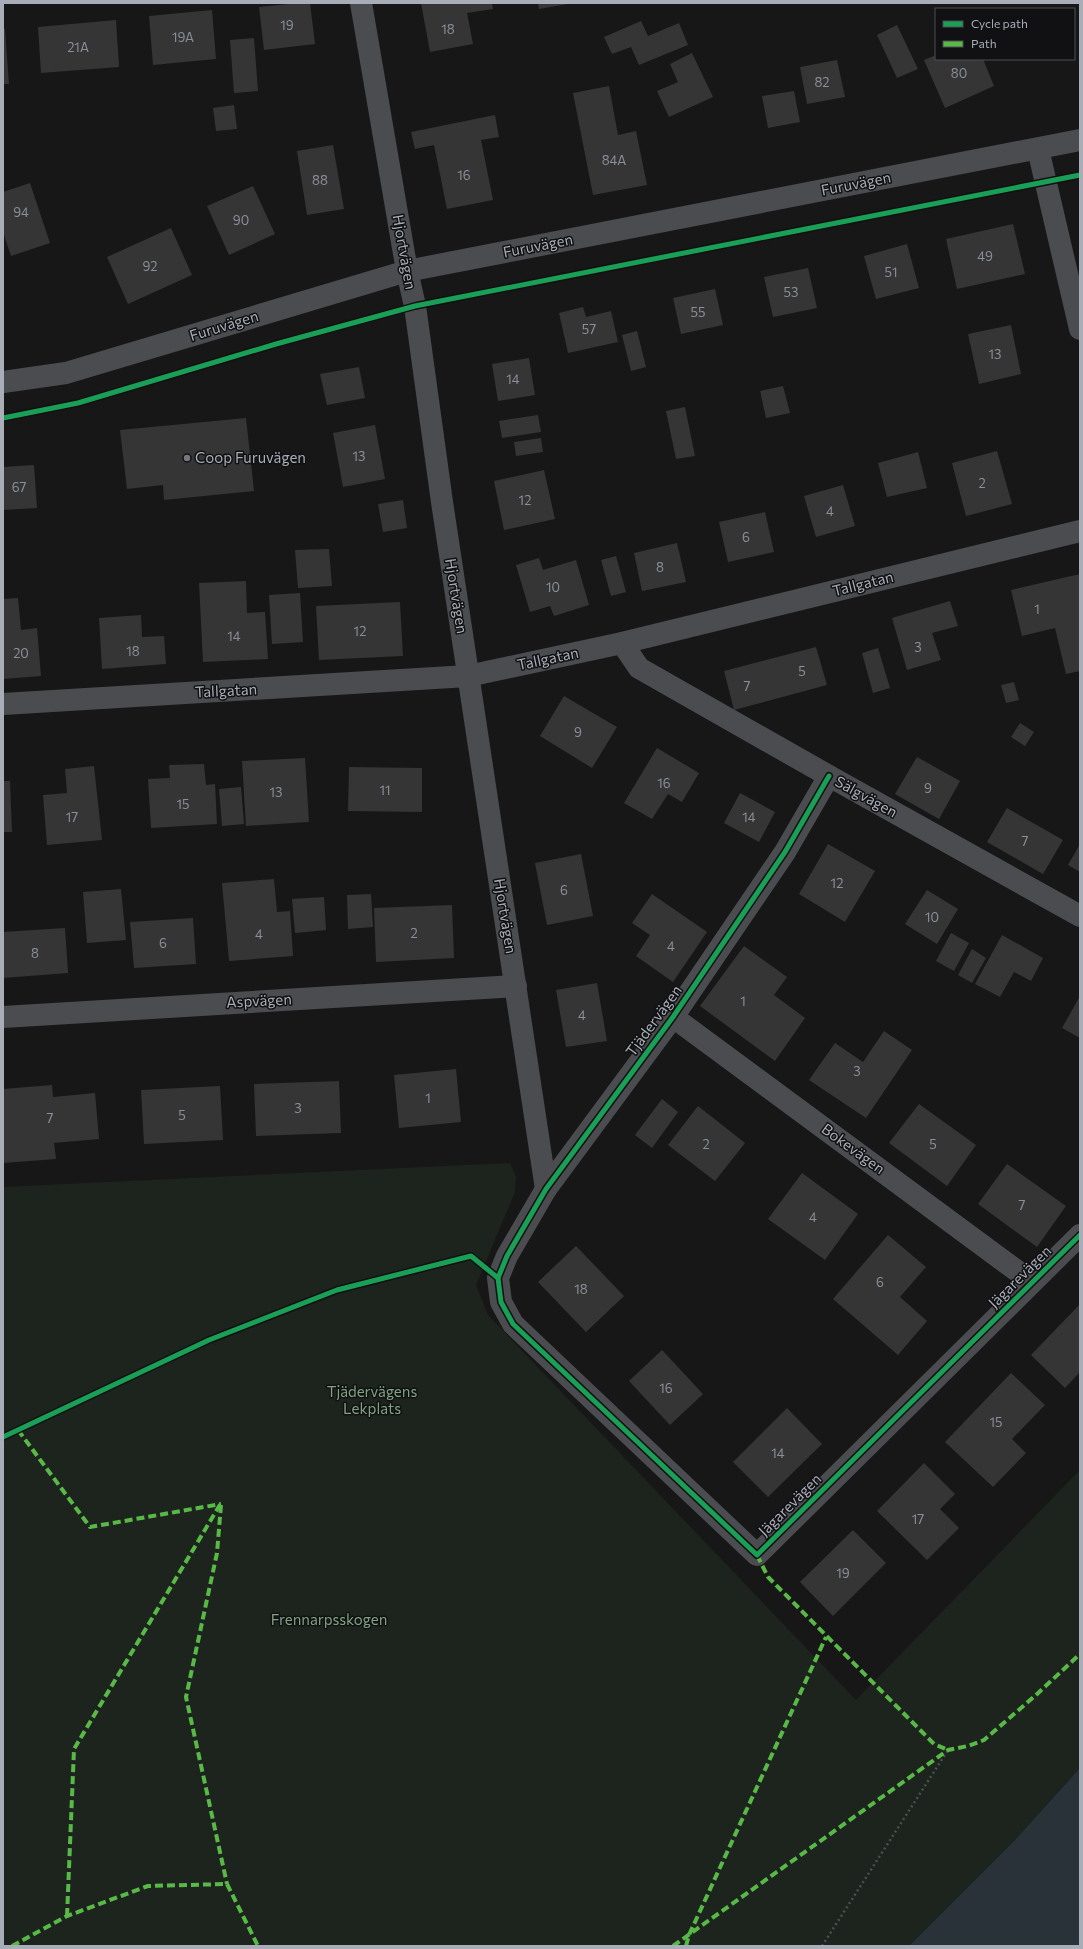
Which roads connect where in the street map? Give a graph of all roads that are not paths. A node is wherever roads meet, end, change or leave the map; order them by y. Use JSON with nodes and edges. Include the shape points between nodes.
{"nodes":[{"id":1,"x":361,"y":3,"type":"edge"},
{"id":2,"x":1080,"y":140,"type":"edge"},
{"id":3,"x":1038,"y":149,"type":"junction"},
{"id":4,"x":407,"y":271,"type":"junction"},
{"id":5,"x":1080,"y":329,"type":"edge"},
{"id":6,"x":3,"y":382,"type":"edge"},
{"id":7,"x":1080,"y":531,"type":"edge"},
{"id":8,"x":622,"y":643,"type":"junction"},
{"id":9,"x":468,"y":676,"type":"junction"},
{"id":10,"x":3,"y":704,"type":"edge"},
{"id":11,"x":829,"y":776,"type":"junction"},
{"id":12,"x":1080,"y":916,"type":"edge"},
{"id":13,"x":516,"y":986,"type":"junction"},
{"id":14,"x":3,"y":1017,"type":"edge"},
{"id":15,"x":673,"y":1017,"type":"junction"},
{"id":16,"x":546,"y":1189,"type":"junction"},
{"id":17,"x":1080,"y":1235,"type":"edge"},
{"id":18,"x":498,"y":1278,"type":"joint"},
{"id":19,"x":1032,"y":1282,"type":"junction"}],
"edges":[{"from":1,"to":4,"type":"street","name":"Hjortvägen"},
{"from":2,"to":3,"type":"street","name":"Furuvägen"},
{"from":3,"to":4,"type":"street","name":"Furuvägen"},
{"from":3,"to":5,"type":"street"},
{"from":4,"to":6,"type":"street","name":"Furuvägen","via":[[66,373]]},
{"from":4,"to":9,"type":"street","name":"Hjortvägen","via":[[415,306]]},
{"from":7,"to":8,"type":"street","name":"Tallgatan"},
{"from":8,"to":9,"type":"street","name":"Tallgatan"},
{"from":8,"to":11,"type":"street","name":"Sälgvägen","via":[[639,668]]},
{"from":9,"to":10,"type":"street","name":"Tallgatan"},
{"from":9,"to":13,"type":"street","name":"Hjortvägen"},
{"from":11,"to":12,"type":"street","name":"Sälgvägen"},
{"from":11,"to":15,"type":"street","name":"Tjädervägen","via":[[785,852]]},
{"from":13,"to":14,"type":"street","name":"Aspvägen"},
{"from":13,"to":16,"type":"street","name":"Hjortvägen"},
{"from":15,"to":16,"type":"street","name":"Tjädervägen"},
{"from":15,"to":19,"type":"street","name":"Bokevägen"},
{"from":16,"to":18,"type":"street","name":"Tjädervägen","via":[[507,1256]]},
{"from":17,"to":19,"type":"street","name":"Jägarevägen"},
{"from":18,"to":19,"type":"street","name":"Jägarevägen","via":[[501,1302],[513,1324],[757,1555]]}]}
